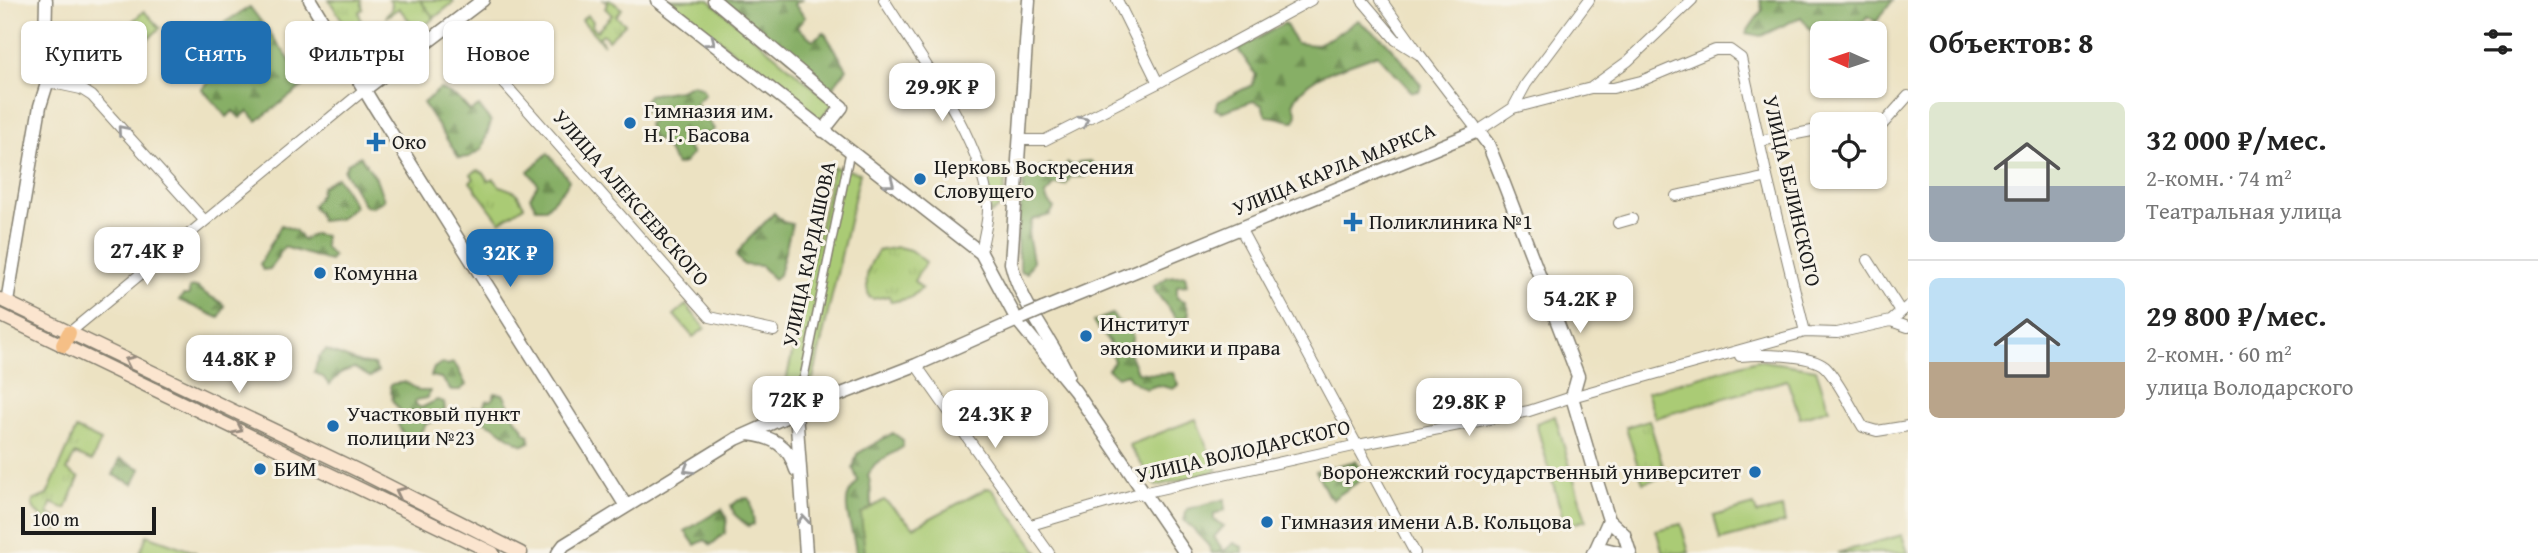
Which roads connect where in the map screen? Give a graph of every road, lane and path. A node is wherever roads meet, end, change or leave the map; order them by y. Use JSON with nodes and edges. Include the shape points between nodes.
{"nodes":[{"id":1,"x":46,"y":0,"type":"edge"},
{"id":2,"x":310,"y":0,"type":"edge"},
{"id":3,"x":483,"y":0,"type":"edge"},
{"id":4,"x":657,"y":0,"type":"edge"},
{"id":5,"x":714,"y":0,"type":"edge"},
{"id":6,"x":884,"y":0,"type":"edge"},
{"id":7,"x":1029,"y":0,"type":"edge"},
{"id":8,"x":1116,"y":0,"type":"edge"},
{"id":9,"x":1311,"y":0,"type":"edge"},
{"id":10,"x":1362,"y":0,"type":"edge"},
{"id":11,"x":1381,"y":0,"type":"edge"},
{"id":12,"x":1589,"y":0,"type":"edge"},
{"id":13,"x":1692,"y":0,"type":"edge"},
{"id":14,"x":46,"y":21,"type":"edge"},
{"id":15,"x":456,"y":21,"type":"edge"},
{"id":16,"x":443,"y":31,"type":"edge"},
{"id":17,"x":1420,"y":55,"type":"junction"},
{"id":18,"x":1158,"y":83,"type":"junction"},
{"id":19,"x":47,"y":84,"type":"edge"},
{"id":20,"x":57,"y":84,"type":"edge"},
{"id":21,"x":505,"y":84,"type":"edge"},
{"id":22,"x":1591,"y":88,"type":"junction"},
{"id":23,"x":364,"y":90,"type":"junction"},
{"id":24,"x":1908,"y":96,"type":"edge"},
{"id":25,"x":1513,"y":108,"type":"junction"},
{"id":26,"x":1887,"y":119,"type":"edge"},
{"id":27,"x":823,"y":131,"type":"junction"},
{"id":28,"x":1478,"y":131,"type":"junction"},
{"id":29,"x":1810,"y":131,"type":"edge"},
{"id":30,"x":1020,"y":140,"type":"junction"},
{"id":31,"x":1759,"y":141,"type":"junction"},
{"id":32,"x":850,"y":152,"type":"junction"},
{"id":33,"x":1767,"y":177,"type":"junction"},
{"id":34,"x":1676,"y":196,"type":"dead end"},
{"id":35,"x":1632,"y":219,"type":"dead end"},
{"id":36,"x":204,"y":220,"type":"junction"},
{"id":37,"x":1618,"y":223,"type":"dead end"},
{"id":38,"x":1240,"y":228,"type":"junction"},
{"id":39,"x":981,"y":253,"type":"junction"},
{"id":40,"x":1868,"y":260,"type":"dead end"},
{"id":41,"x":4,"y":301,"type":"edge"},
{"id":42,"x":1904,"y":309,"type":"edge"},
{"id":43,"x":0,"y":315,"type":"edge"},
{"id":44,"x":1020,"y":319,"type":"junction"},
{"id":45,"x":1891,"y":321,"type":"junction"},
{"id":46,"x":1908,"y":327,"type":"edge"},
{"id":47,"x":774,"y":331,"type":"dead end"},
{"id":48,"x":1805,"y":332,"type":"junction"},
{"id":49,"x":66,"y":339,"type":"junction"},
{"id":50,"x":1726,"y":354,"type":"junction"},
{"id":51,"x":916,"y":365,"type":"junction"},
{"id":52,"x":1075,"y":391,"type":"junction"},
{"id":53,"x":1572,"y":397,"type":"junction"},
{"id":54,"x":796,"y":412,"type":"junction"},
{"id":55,"x":1908,"y":426,"type":"edge"},
{"id":56,"x":747,"y":434,"type":"junction"},
{"id":57,"x":1357,"y":445,"type":"junction"},
{"id":58,"x":800,"y":487,"type":"junction"},
{"id":59,"x":1144,"y":494,"type":"junction"},
{"id":60,"x":626,"y":506,"type":"junction"},
{"id":61,"x":1609,"y":520,"type":"junction"},
{"id":62,"x":1031,"y":525,"type":"junction"},
{"id":63,"x":491,"y":552,"type":"edge"},
{"id":64,"x":1594,"y":552,"type":"edge"},
{"id":65,"x":521,"y":553,"type":"edge"},
{"id":66,"x":558,"y":553,"type":"edge"},
{"id":67,"x":806,"y":553,"type":"edge"},
{"id":68,"x":1049,"y":553,"type":"edge"},
{"id":69,"x":1185,"y":553,"type":"edge"},
{"id":70,"x":1415,"y":553,"type":"edge"},
{"id":71,"x":1622,"y":553,"type":"edge"},
{"id":72,"x":1630,"y":553,"type":"edge"}],
"edges":[{"from":1,"to":14,"type":"street"},
{"from":2,"to":23,"type":"street"},
{"from":3,"to":15,"type":"street"},
{"from":4,"to":27,"type":"street","one_way":true},
{"from":5,"to":27,"type":"street","via":[[842,107]]},
{"from":6,"to":39,"type":"street","via":[[978,159],[988,206]]},
{"from":7,"to":30,"type":"street"},
{"from":8,"to":18,"type":"street"},
{"from":9,"to":18,"type":"street"},
{"from":10,"to":17,"type":"street","via":[[1396,40]]},
{"from":11,"to":17,"type":"street"},
{"from":12,"to":25,"type":"street","name":"УЛИЦА КАРЛА МАРКСА"},
{"from":13,"to":22,"type":"street","via":[[1628,61]]},
{"from":16,"to":23,"type":"street"},
{"from":17,"to":28,"type":"street"},
{"from":30,"to":18,"type":"street","one_way":true,"via":[[1045,140]]},
{"from":19,"to":41,"type":"street"},
{"from":36,"to":20,"type":"street","one_way":true,"via":[[92,96]]},
{"from":21,"to":47,"type":"street","name":"УЛИЦА АЛЕКСЕЕВСКОГО","via":[[710,317]]},
{"from":22,"to":25,"type":"street"},
{"from":22,"to":31,"type":"street","name":"УЛИЦА БЕЛИНСКОГО","via":[[1641,81],[1715,50],[1730,50],[1741,58]]},
{"from":23,"to":36,"type":"street"},
{"from":23,"to":60,"type":"street"},
{"from":24,"to":26,"type":"street"},
{"from":25,"to":28,"type":"street","name":"УЛИЦА КАРЛА МАРКСА"},
{"from":27,"to":32,"type":"street"},
{"from":28,"to":38,"type":"street","name":"УЛИЦА КАРЛА МАРКСА"},
{"from":28,"to":53,"type":"street","via":[[1488,144],[1578,376]]},
{"from":29,"to":31,"type":"street"},
{"from":30,"to":52,"type":"street","via":[[1011,263],[1020,294],[1060,357]]},
{"from":31,"to":33,"type":"street","name":"УЛИЦА БЕЛИНСКОГО"},
{"from":32,"to":39,"type":"street","one_way":true},
{"from":32,"to":54,"type":"street","name":"УЛИЦА КАРДАШОВА","via":[[804,377],[795,392]]},
{"from":33,"to":34,"type":"street"},
{"from":33,"to":48,"type":"street","name":"УЛИЦА БЕЛИНСКОГО"},
{"from":35,"to":37,"type":"street"},
{"from":36,"to":49,"type":"street"},
{"from":38,"to":44,"type":"street","name":"УЛИЦА КАРЛА МАРКСА","bridge":true},
{"from":38,"to":57,"type":"street"},
{"from":39,"to":44,"type":"street"},
{"from":40,"to":42,"type":"street"},
{"from":41,"to":49,"type":"main road"},
{"from":42,"to":45,"type":"street"},
{"from":43,"to":49,"type":"main road"},
{"from":44,"to":51,"type":"street"},
{"from":44,"to":52,"type":"street"},
{"from":45,"to":46,"type":"street"},
{"from":45,"to":48,"type":"street","name":"УЛИЦА ВОЛОДАРСКОГО","via":[[1837,332]]},
{"from":48,"to":50,"type":"street","name":"УЛИЦА ВОЛОДАРСКОГО"},
{"from":49,"to":63,"type":"main road","one_way":true},
{"from":65,"to":49,"type":"main road","one_way":true,"via":[[359,471]]},
{"from":50,"to":53,"type":"street","name":"УЛИЦА ВОЛОДАРСКОГО"},
{"from":50,"to":55,"type":"street","via":[[1815,360],[1826,368],[1863,427],[1877,431]]},
{"from":51,"to":54,"type":"street"},
{"from":51,"to":62,"type":"street"},
{"from":52,"to":59,"type":"street"},
{"from":53,"to":57,"type":"street","name":"УЛИЦА ВОЛОДАРСКОГО","via":[[1529,411]]},
{"from":53,"to":61,"type":"street"},
{"from":54,"to":56,"type":"street"},
{"from":54,"to":58,"type":"street","name":"УЛИЦА КАРДАШОВА"},
{"from":56,"to":58,"type":"street","name":"УЛИЦА КАРДАШОВА","via":[[778,441],[792,458]]},
{"from":56,"to":60,"type":"street","one_way":true},
{"from":57,"to":59,"type":"street","name":"УЛИЦА ВОЛОДАРСКОГО"},
{"from":57,"to":70,"type":"street"},
{"from":67,"to":58,"type":"street","name":"УЛИЦА КАРДАШОВА","one_way":true},
{"from":59,"to":62,"type":"street","name":"УЛИЦА ВОЛОДАРСКОГО"},
{"from":59,"to":69,"type":"street"},
{"from":60,"to":66,"type":"street"},
{"from":61,"to":64,"type":"street"},
{"from":61,"to":72,"type":"street","via":[[1624,534]]},
{"from":62,"to":68,"type":"street"},
{"from":64,"to":71,"type":"street","via":[[1610,549]]}]}
